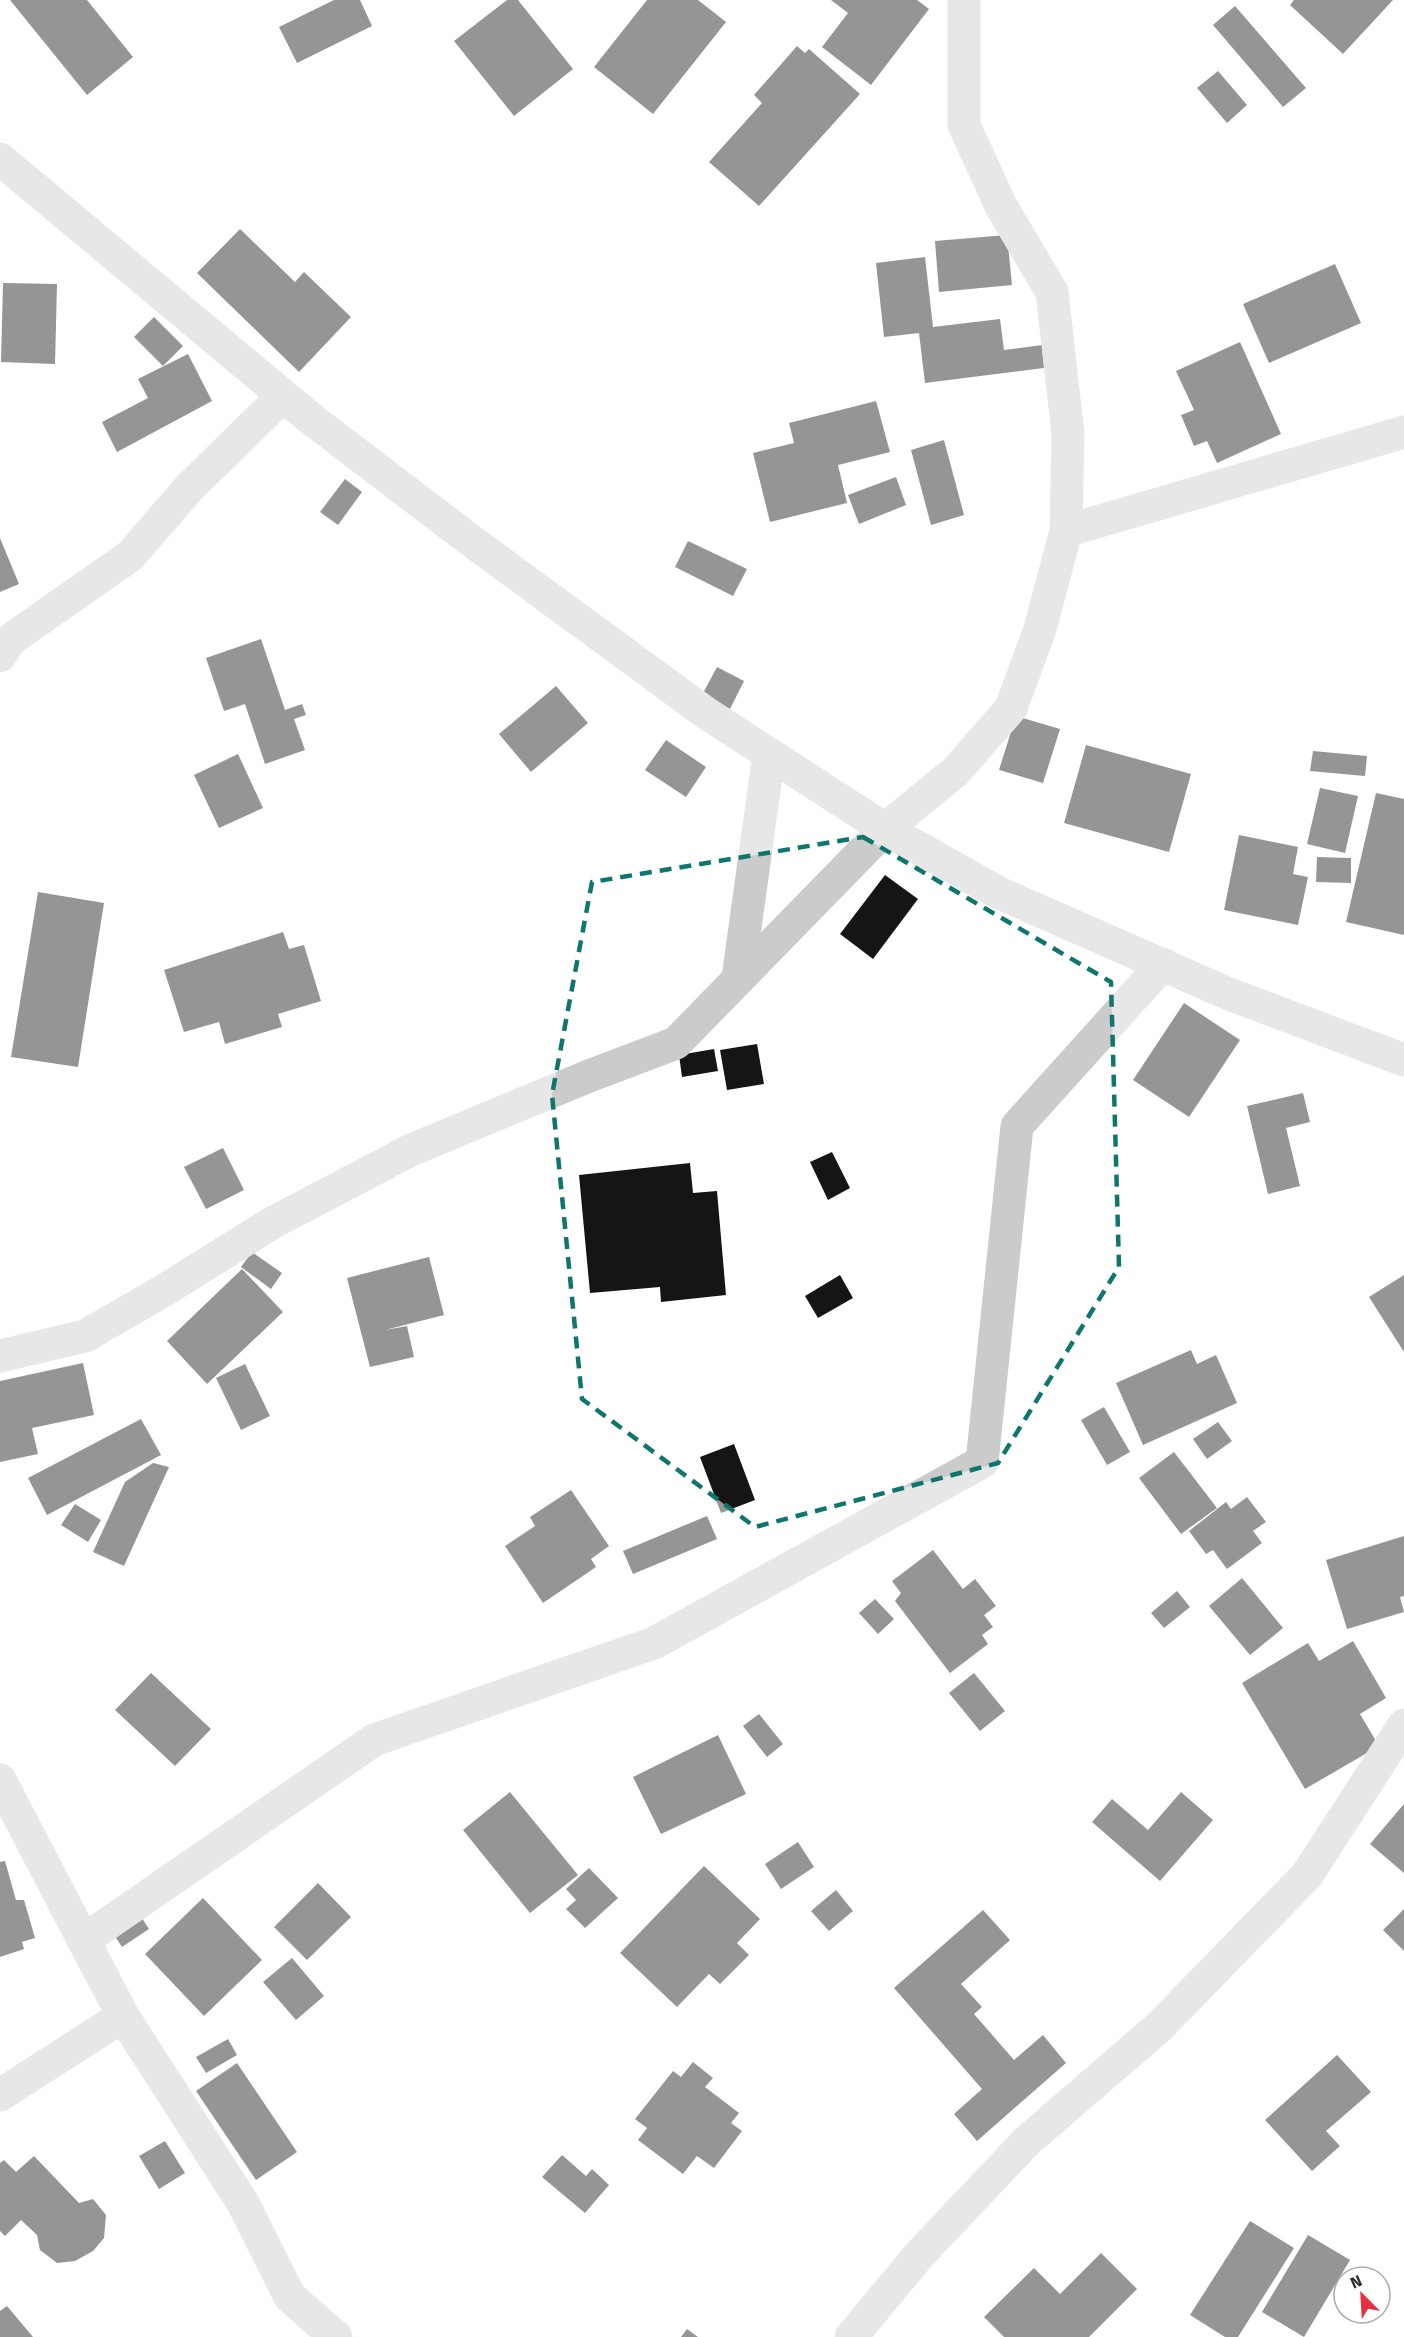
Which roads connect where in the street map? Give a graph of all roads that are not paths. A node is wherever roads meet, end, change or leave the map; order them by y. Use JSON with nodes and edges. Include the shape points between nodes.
{"nodes":[{"id":1,"x":964,"y":0,"type":"edge"},
{"id":2,"x":0,"y":159,"type":"edge"},
{"id":3,"x":283,"y":396,"type":"junction"},
{"id":4,"x":1404,"y":432,"type":"edge"},
{"id":5,"x":1066,"y":531,"type":"junction"},
{"id":6,"x":0,"y":656,"type":"edge"},
{"id":7,"x":769,"y":754,"type":"junction"},
{"id":8,"x":885,"y":829,"type":"junction"},
{"id":9,"x":1163,"y":964,"type":"junction"},
{"id":10,"x":738,"y":978,"type":"junction"},
{"id":11,"x":1404,"y":1060,"type":"edge"},
{"id":12,"x":0,"y":1356,"type":"edge"},
{"id":13,"x":1404,"y":1725,"type":"edge"},
{"id":14,"x":0,"y":1780,"type":"edge"},
{"id":15,"x":84,"y":1940,"type":"junction"},
{"id":16,"x":123,"y":2016,"type":"junction"},
{"id":17,"x":0,"y":2095,"type":"edge"},
{"id":18,"x":336,"y":2337,"type":"edge"},
{"id":19,"x":851,"y":2337,"type":"edge"}],
"edges":[{"from":1,"to":5,"type":"street","via":[[964,125],[1001,206],[1052,292],[1068,435]]},
{"from":2,"to":3,"type":"street"},
{"from":3,"to":6,"type":"street","via":[[190,487],[130,556],[10,640]]},
{"from":3,"to":7,"type":"street","via":[[470,540],[706,713]]},
{"from":4,"to":5,"type":"street"},
{"from":5,"to":8,"type":"street","via":[[1040,628],[1011,708],[955,772]]},
{"from":7,"to":8,"type":"street"},
{"from":7,"to":10,"type":"street"},
{"from":8,"to":9,"type":"street","via":[[999,893]]},
{"from":8,"to":10,"type":"street"},
{"from":9,"to":11,"type":"street","via":[[1229,994]]},
{"from":9,"to":15,"type":"street","via":[[1017,1126],[982,1462],[654,1643],[374,1740]]},
{"from":10,"to":12,"type":"street","via":[[676,1043],[411,1150],[272,1223],[85,1336]]},
{"from":13,"to":19,"type":"street","via":[[1306,1875],[1159,2027],[1027,2141],[920,2254]]},
{"from":14,"to":15,"type":"street"},
{"from":15,"to":16,"type":"street"},
{"from":16,"to":17,"type":"street"},
{"from":16,"to":18,"type":"street","via":[[243,2203],[290,2297]]}]}
